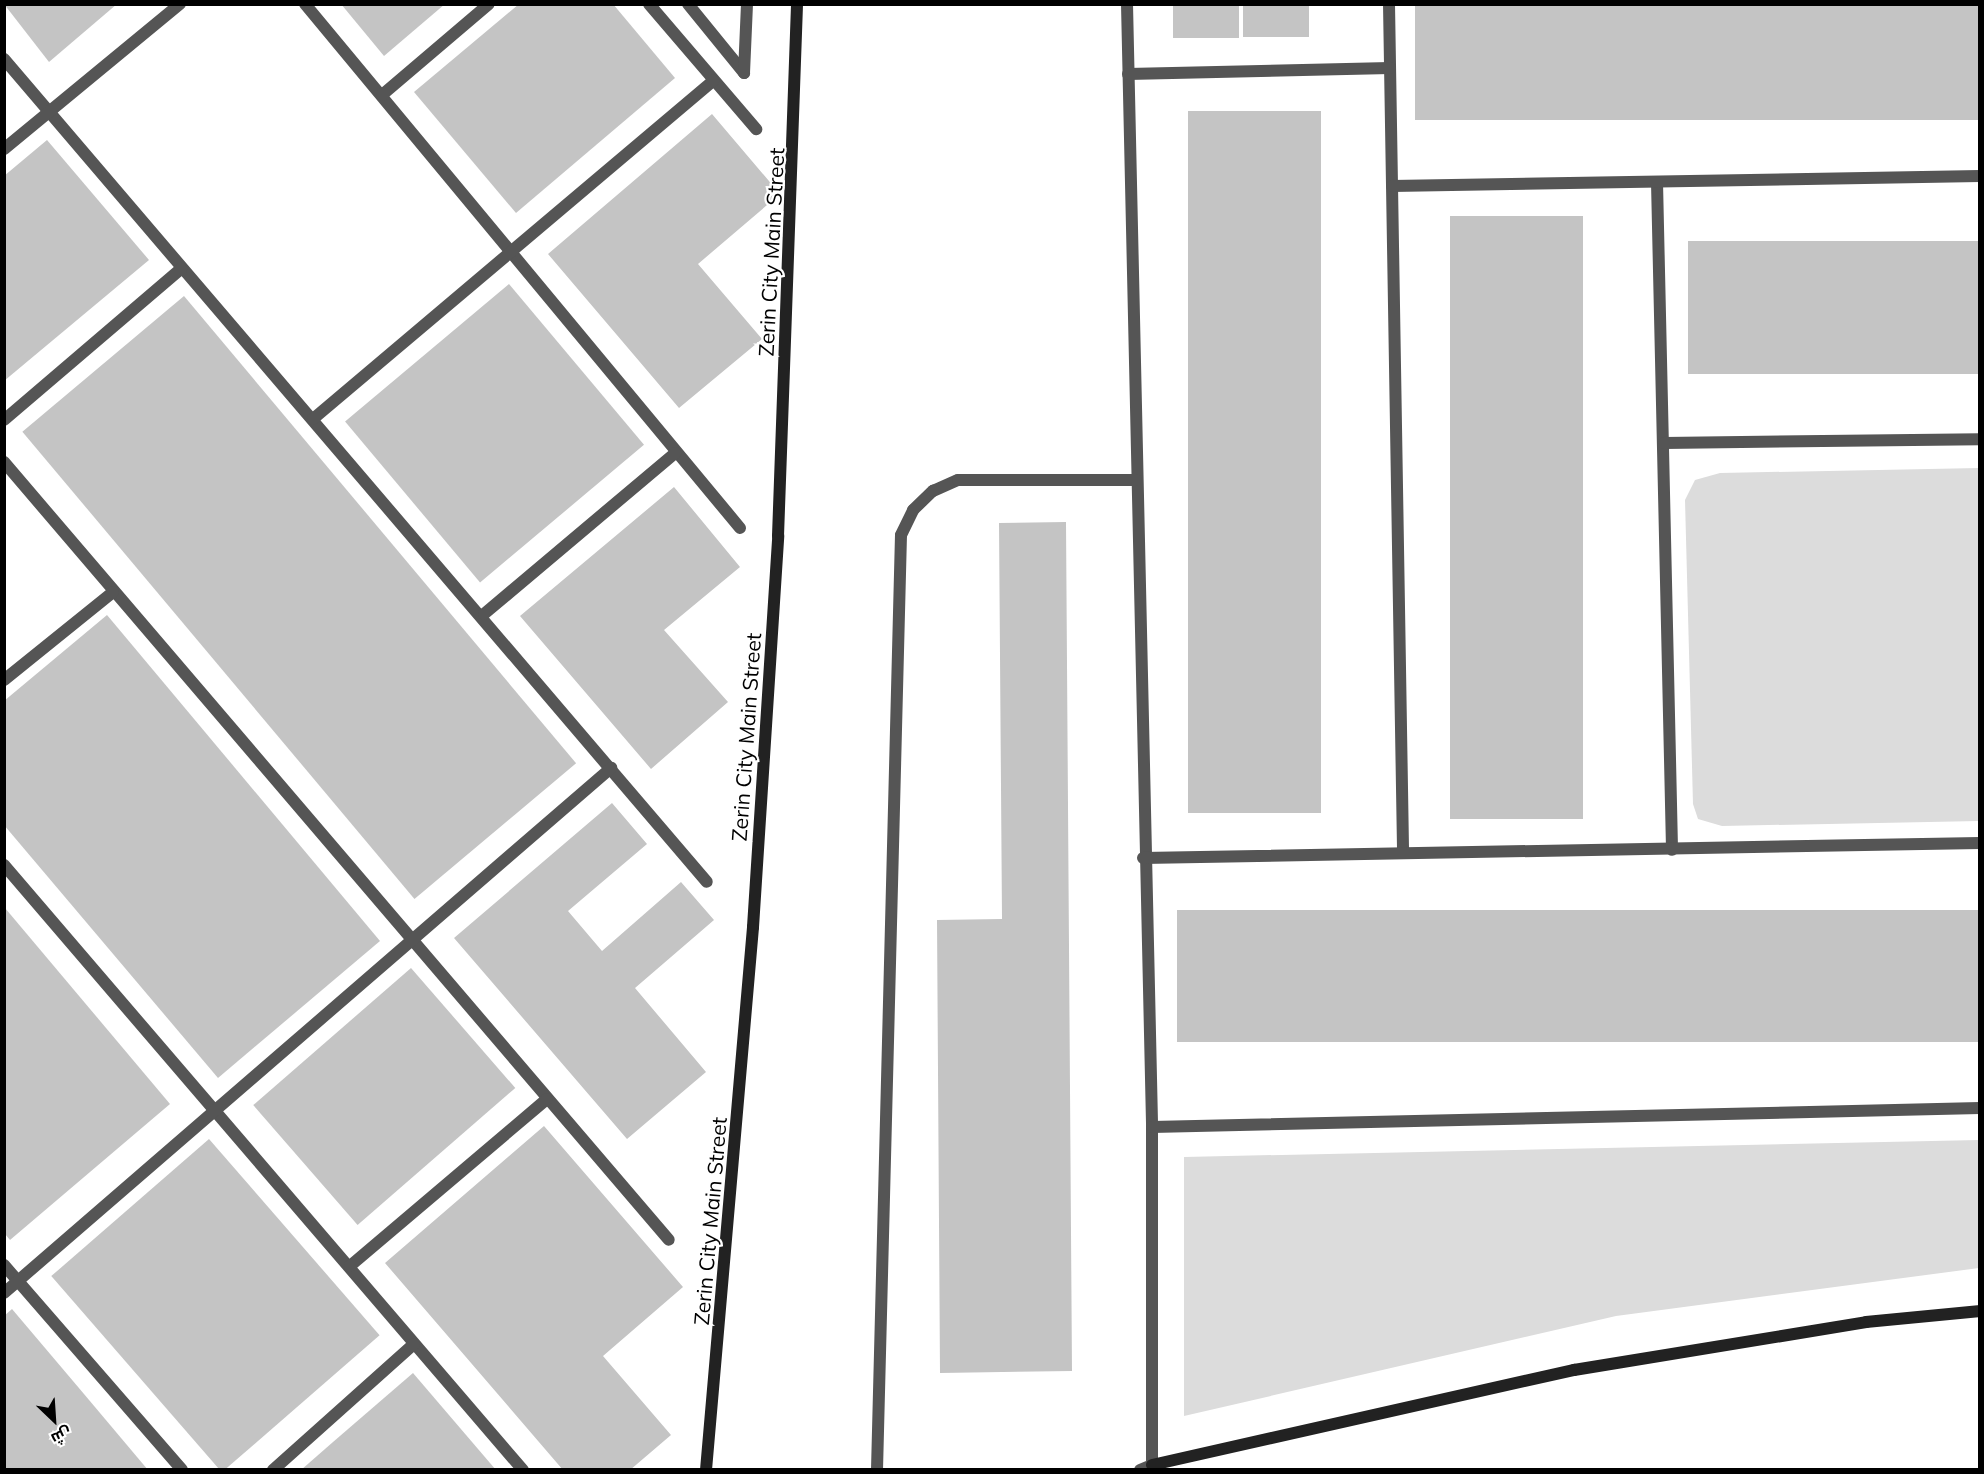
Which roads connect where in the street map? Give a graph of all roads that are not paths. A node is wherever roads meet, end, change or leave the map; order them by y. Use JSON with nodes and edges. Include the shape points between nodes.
{"nodes":[{"id":1,"x":180,"y":4,"type":"edge"},
{"id":2,"x":304,"y":4,"type":"edge"},
{"id":3,"x":489,"y":4,"type":"edge"},
{"id":4,"x":649,"y":4,"type":"edge"},
{"id":5,"x":688,"y":4,"type":"edge"},
{"id":6,"x":747,"y":4,"type":"edge"},
{"id":7,"x":797,"y":4,"type":"edge"},
{"id":8,"x":1127,"y":4,"type":"edge"},
{"id":9,"x":1389,"y":4,"type":"edge"},
{"id":10,"x":4,"y":59,"type":"edge"},
{"id":11,"x":1390,"y":68,"type":"junction"},
{"id":12,"x":1128,"y":74,"type":"junction"},
{"id":13,"x":713,"y":81,"type":"junction"},
{"id":14,"x":382,"y":95,"type":"junction"},
{"id":15,"x":52,"y":111,"type":"junction"},
{"id":16,"x":756,"y":129,"type":"dead end"},
{"id":17,"x":4,"y":149,"type":"edge"},
{"id":18,"x":1980,"y":176,"type":"edge"},
{"id":19,"x":1657,"y":182,"type":"junction"},
{"id":20,"x":1392,"y":186,"type":"junction"},
{"id":21,"x":511,"y":248,"type":"junction"},
{"id":22,"x":181,"y":269,"type":"junction"},
{"id":23,"x":313,"y":419,"type":"junction"},
{"id":24,"x":4,"y":420,"type":"edge"},
{"id":25,"x":1980,"y":438,"type":"edge"},
{"id":26,"x":1664,"y":443,"type":"junction"},
{"id":27,"x":675,"y":453,"type":"junction"},
{"id":28,"x":4,"y":462,"type":"edge"},
{"id":29,"x":1136,"y":480,"type":"junction"},
{"id":30,"x":740,"y":528,"type":"dead end"},
{"id":31,"x":113,"y":592,"type":"junction"},
{"id":32,"x":484,"y":614,"type":"junction"},
{"id":33,"x":4,"y":680,"type":"edge"},
{"id":34,"x":611,"y":768,"type":"junction"},
{"id":35,"x":1980,"y":843,"type":"edge"},
{"id":36,"x":1672,"y":850,"type":"junction"},
{"id":37,"x":1403,"y":851,"type":"junction"},
{"id":38,"x":1143,"y":858,"type":"junction"},
{"id":39,"x":4,"y":865,"type":"edge"},
{"id":40,"x":707,"y":882,"type":"dead end"},
{"id":41,"x":411,"y":941,"type":"junction"},
{"id":42,"x":547,"y":1099,"type":"junction"},
{"id":43,"x":1980,"y":1108,"type":"edge"},
{"id":44,"x":216,"y":1111,"type":"junction"},
{"id":45,"x":1152,"y":1127,"type":"junction"},
{"id":46,"x":669,"y":1240,"type":"dead end"},
{"id":47,"x":4,"y":1265,"type":"edge"},
{"id":48,"x":350,"y":1266,"type":"junction"},
{"id":49,"x":19,"y":1281,"type":"junction"},
{"id":50,"x":4,"y":1293,"type":"edge"},
{"id":51,"x":1980,"y":1311,"type":"edge"},
{"id":52,"x":414,"y":1344,"type":"junction"},
{"id":53,"x":1146,"y":1467,"type":"edge"},
{"id":54,"x":182,"y":1470,"type":"edge"},
{"id":55,"x":273,"y":1470,"type":"edge"},
{"id":56,"x":523,"y":1470,"type":"edge"},
{"id":57,"x":706,"y":1470,"type":"edge"},
{"id":58,"x":877,"y":1470,"type":"edge"}],
"edges":[{"from":1,"to":15,"type":"street"},
{"from":2,"to":14,"type":"street"},
{"from":3,"to":14,"type":"street"},
{"from":4,"to":13,"type":"street"},
{"from":5,"to":6,"type":"street","via":[[744,73]]},
{"from":7,"to":57,"type":"street","name":"Zerin City Main Street","via":[[778,536],[751,950]]},
{"from":8,"to":12,"type":"street"},
{"from":9,"to":11,"type":"street"},
{"from":10,"to":15,"type":"street"},
{"from":11,"to":12,"type":"street"},
{"from":11,"to":20,"type":"street"},
{"from":12,"to":29,"type":"street"},
{"from":13,"to":16,"type":"street"},
{"from":13,"to":21,"type":"street"},
{"from":14,"to":21,"type":"street"},
{"from":15,"to":17,"type":"street"},
{"from":15,"to":22,"type":"street"},
{"from":18,"to":19,"type":"street"},
{"from":19,"to":20,"type":"street"},
{"from":19,"to":26,"type":"street"},
{"from":20,"to":37,"type":"street"},
{"from":21,"to":23,"type":"street"},
{"from":21,"to":27,"type":"street"},
{"from":22,"to":23,"type":"street"},
{"from":22,"to":24,"type":"street"},
{"from":23,"to":32,"type":"street"},
{"from":25,"to":26,"type":"street"},
{"from":26,"to":36,"type":"street"},
{"from":27,"to":30,"type":"street"},
{"from":27,"to":32,"type":"street"},
{"from":28,"to":31,"type":"street"},
{"from":29,"to":38,"type":"street"},
{"from":29,"to":58,"type":"street","via":[[958,480],[933,491],[913,510],[901,535]]},
{"from":31,"to":33,"type":"street"},
{"from":31,"to":41,"type":"street"},
{"from":32,"to":34,"type":"street"},
{"from":34,"to":40,"type":"street"},
{"from":34,"to":41,"type":"street"},
{"from":35,"to":36,"type":"street"},
{"from":36,"to":37,"type":"street"},
{"from":37,"to":38,"type":"street"},
{"from":38,"to":45,"type":"street"},
{"from":39,"to":44,"type":"street"},
{"from":41,"to":42,"type":"street"},
{"from":41,"to":44,"type":"street"},
{"from":42,"to":46,"type":"street"},
{"from":42,"to":48,"type":"street"},
{"from":43,"to":45,"type":"street"},
{"from":44,"to":48,"type":"street"},
{"from":44,"to":49,"type":"street"},
{"from":45,"to":53,"type":"street"},
{"from":47,"to":49,"type":"street"},
{"from":48,"to":52,"type":"street"},
{"from":49,"to":50,"type":"street"},
{"from":49,"to":54,"type":"street"},
{"from":51,"to":53,"type":"street","via":[[1866,1322],[1574,1370]]},
{"from":52,"to":55,"type":"street"},
{"from":52,"to":56,"type":"street"}]}
